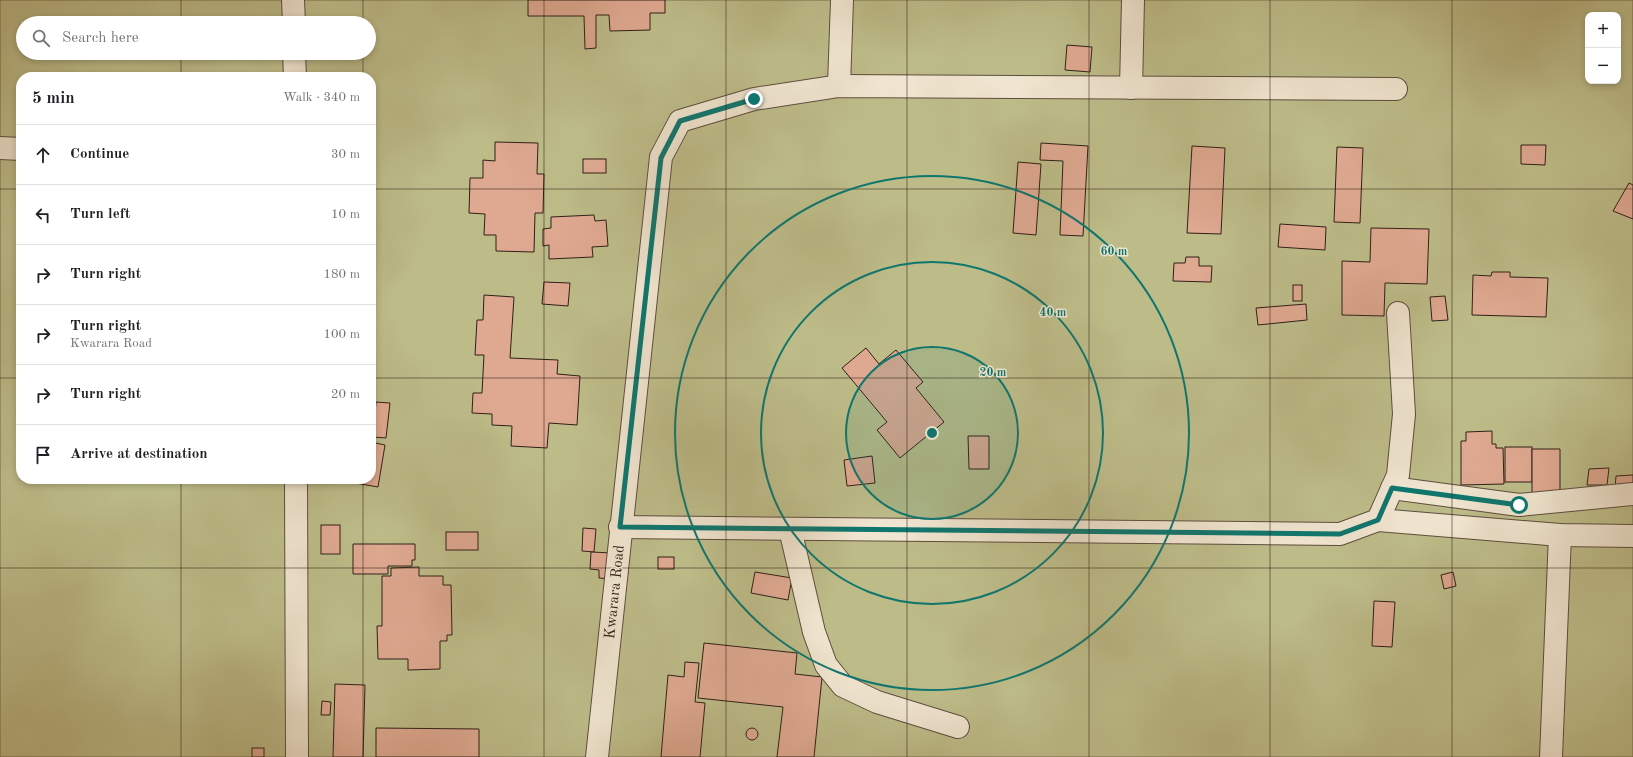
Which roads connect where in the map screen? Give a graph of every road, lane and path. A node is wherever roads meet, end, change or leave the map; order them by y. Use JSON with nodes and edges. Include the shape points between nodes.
{"nodes":[{"id":1,"x":294,"y":0,"type":"edge"},
{"id":2,"x":842,"y":0,"type":"edge"},
{"id":3,"x":1133,"y":0,"type":"edge"},
{"id":4,"x":294,"y":16,"type":"edge"},
{"id":5,"x":294,"y":60,"type":"edge"},
{"id":6,"x":295,"y":72,"type":"edge"},
{"id":7,"x":839,"y":86,"type":"junction"},
{"id":8,"x":1131,"y":88,"type":"junction"},
{"id":9,"x":1396,"y":89,"type":"dead end"},
{"id":10,"x":0,"y":148,"type":"edge"},
{"id":11,"x":16,"y":149,"type":"edge"},
{"id":12,"x":1398,"y":313,"type":"dead end"},
{"id":13,"x":296,"y":484,"type":"edge"},
{"id":14,"x":1392,"y":488,"type":"junction"},
{"id":15,"x":1633,"y":494,"type":"edge"},
{"id":16,"x":1378,"y":520,"type":"junction"},
{"id":17,"x":620,"y":527,"type":"junction"},
{"id":18,"x":790,"y":529,"type":"junction"},
{"id":19,"x":1560,"y":535,"type":"junction"},
{"id":20,"x":1633,"y":536,"type":"edge"},
{"id":21,"x":958,"y":726,"type":"dead end"},
{"id":22,"x":297,"y":757,"type":"edge"},
{"id":23,"x":596,"y":757,"type":"edge"},
{"id":24,"x":1551,"y":757,"type":"edge"}],
"edges":[{"from":1,"to":4,"type":"street"},
{"from":2,"to":7,"type":"street"},
{"from":3,"to":8,"type":"street"},
{"from":5,"to":6,"type":"street"},
{"from":7,"to":8,"type":"street"},
{"from":7,"to":17,"type":"street","name":"Kwarara Road","via":[[754,99],[680,121],[661,158]]},
{"from":8,"to":9,"type":"street"},
{"from":10,"to":11,"type":"street"},
{"from":12,"to":14,"type":"street","via":[[1404,414],[1398,475]]},
{"from":13,"to":22,"type":"street"},
{"from":14,"to":15,"type":"street","via":[[1519,505]]},
{"from":14,"to":16,"type":"street"},
{"from":16,"to":18,"type":"street","via":[[1340,534]]},
{"from":16,"to":19,"type":"street"},
{"from":17,"to":18,"type":"street"},
{"from":17,"to":23,"type":"street","name":"Kwarara Road"},
{"from":18,"to":21,"type":"street","via":[[814,632],[826,665],[843,686],[877,702]]},
{"from":19,"to":20,"type":"street"},
{"from":19,"to":24,"type":"street"}]}
